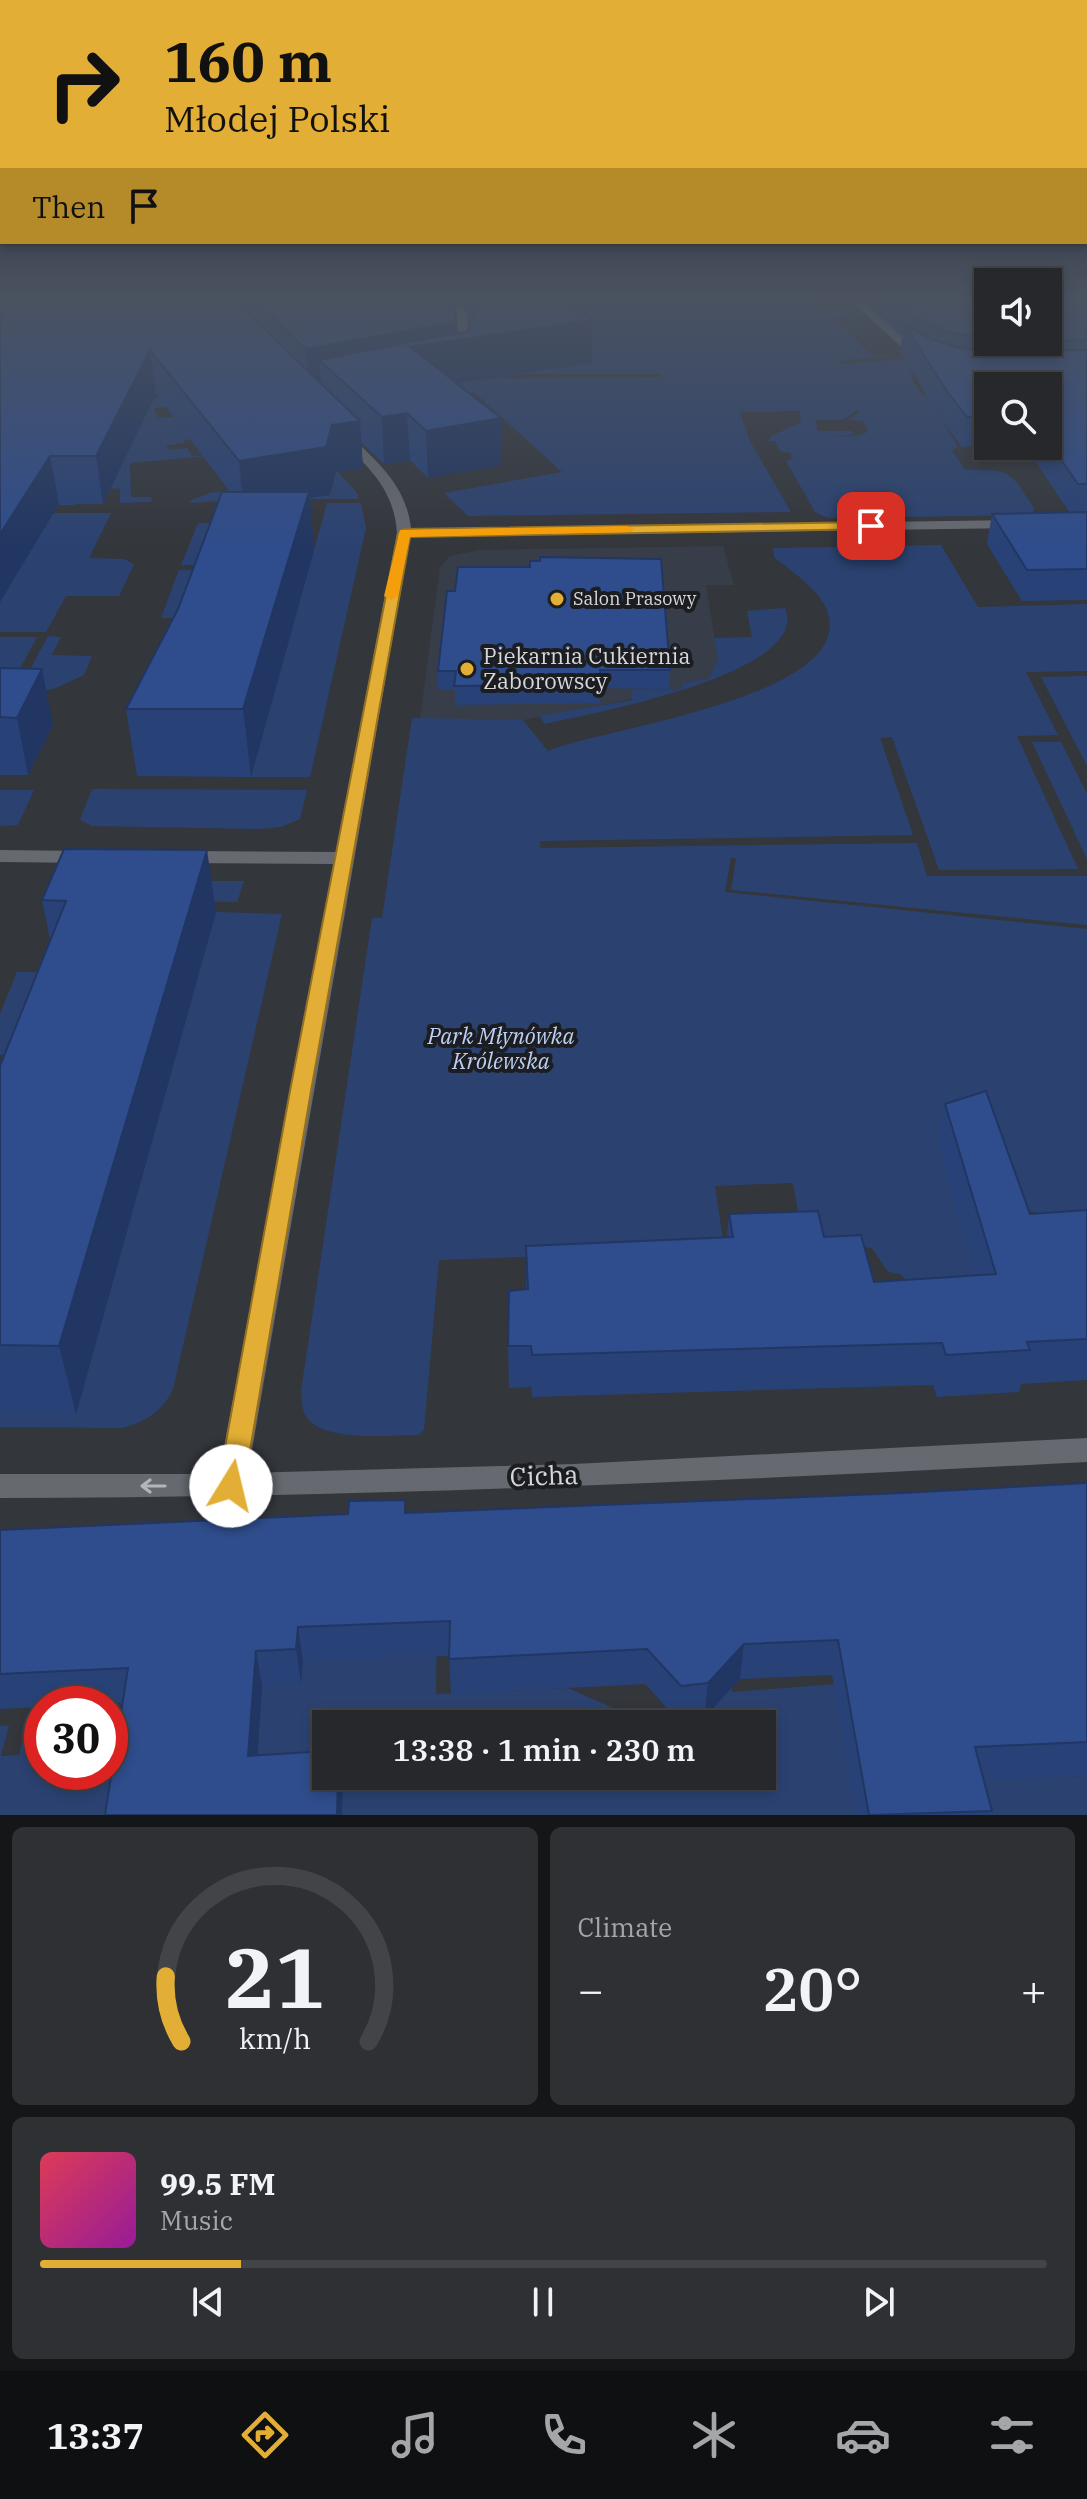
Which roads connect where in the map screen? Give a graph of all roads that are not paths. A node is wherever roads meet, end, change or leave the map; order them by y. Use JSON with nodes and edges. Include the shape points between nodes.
{"nodes":[{"id":1,"x":336,"y":429,"type":"edge"},
{"id":2,"x":1024,"y":524,"type":"edge"},
{"id":3,"x":404,"y":533,"type":"junction"},
{"id":4,"x":0,"y":856,"type":"edge"},
{"id":5,"x":106,"y":857,"type":"edge"},
{"id":6,"x":167,"y":857,"type":"edge"},
{"id":7,"x":343,"y":858,"type":"junction"},
{"id":8,"x":1087,"y":1450,"type":"edge"},
{"id":9,"x":0,"y":1486,"type":"edge"},
{"id":10,"x":231,"y":1486,"type":"junction"}],
"edges":[{"from":1,"to":3,"type":"street","via":[[397,494]]},
{"from":2,"to":3,"type":"street"},
{"from":3,"to":7,"type":"street"},
{"from":4,"to":5,"type":"street"},
{"from":6,"to":7,"type":"street"},
{"from":7,"to":10,"type":"street"},
{"from":8,"to":10,"type":"street","name":"Cicha","via":[[574,1476]]},
{"from":10,"to":9,"type":"street","name":"Cicha","one_way":true}]}
